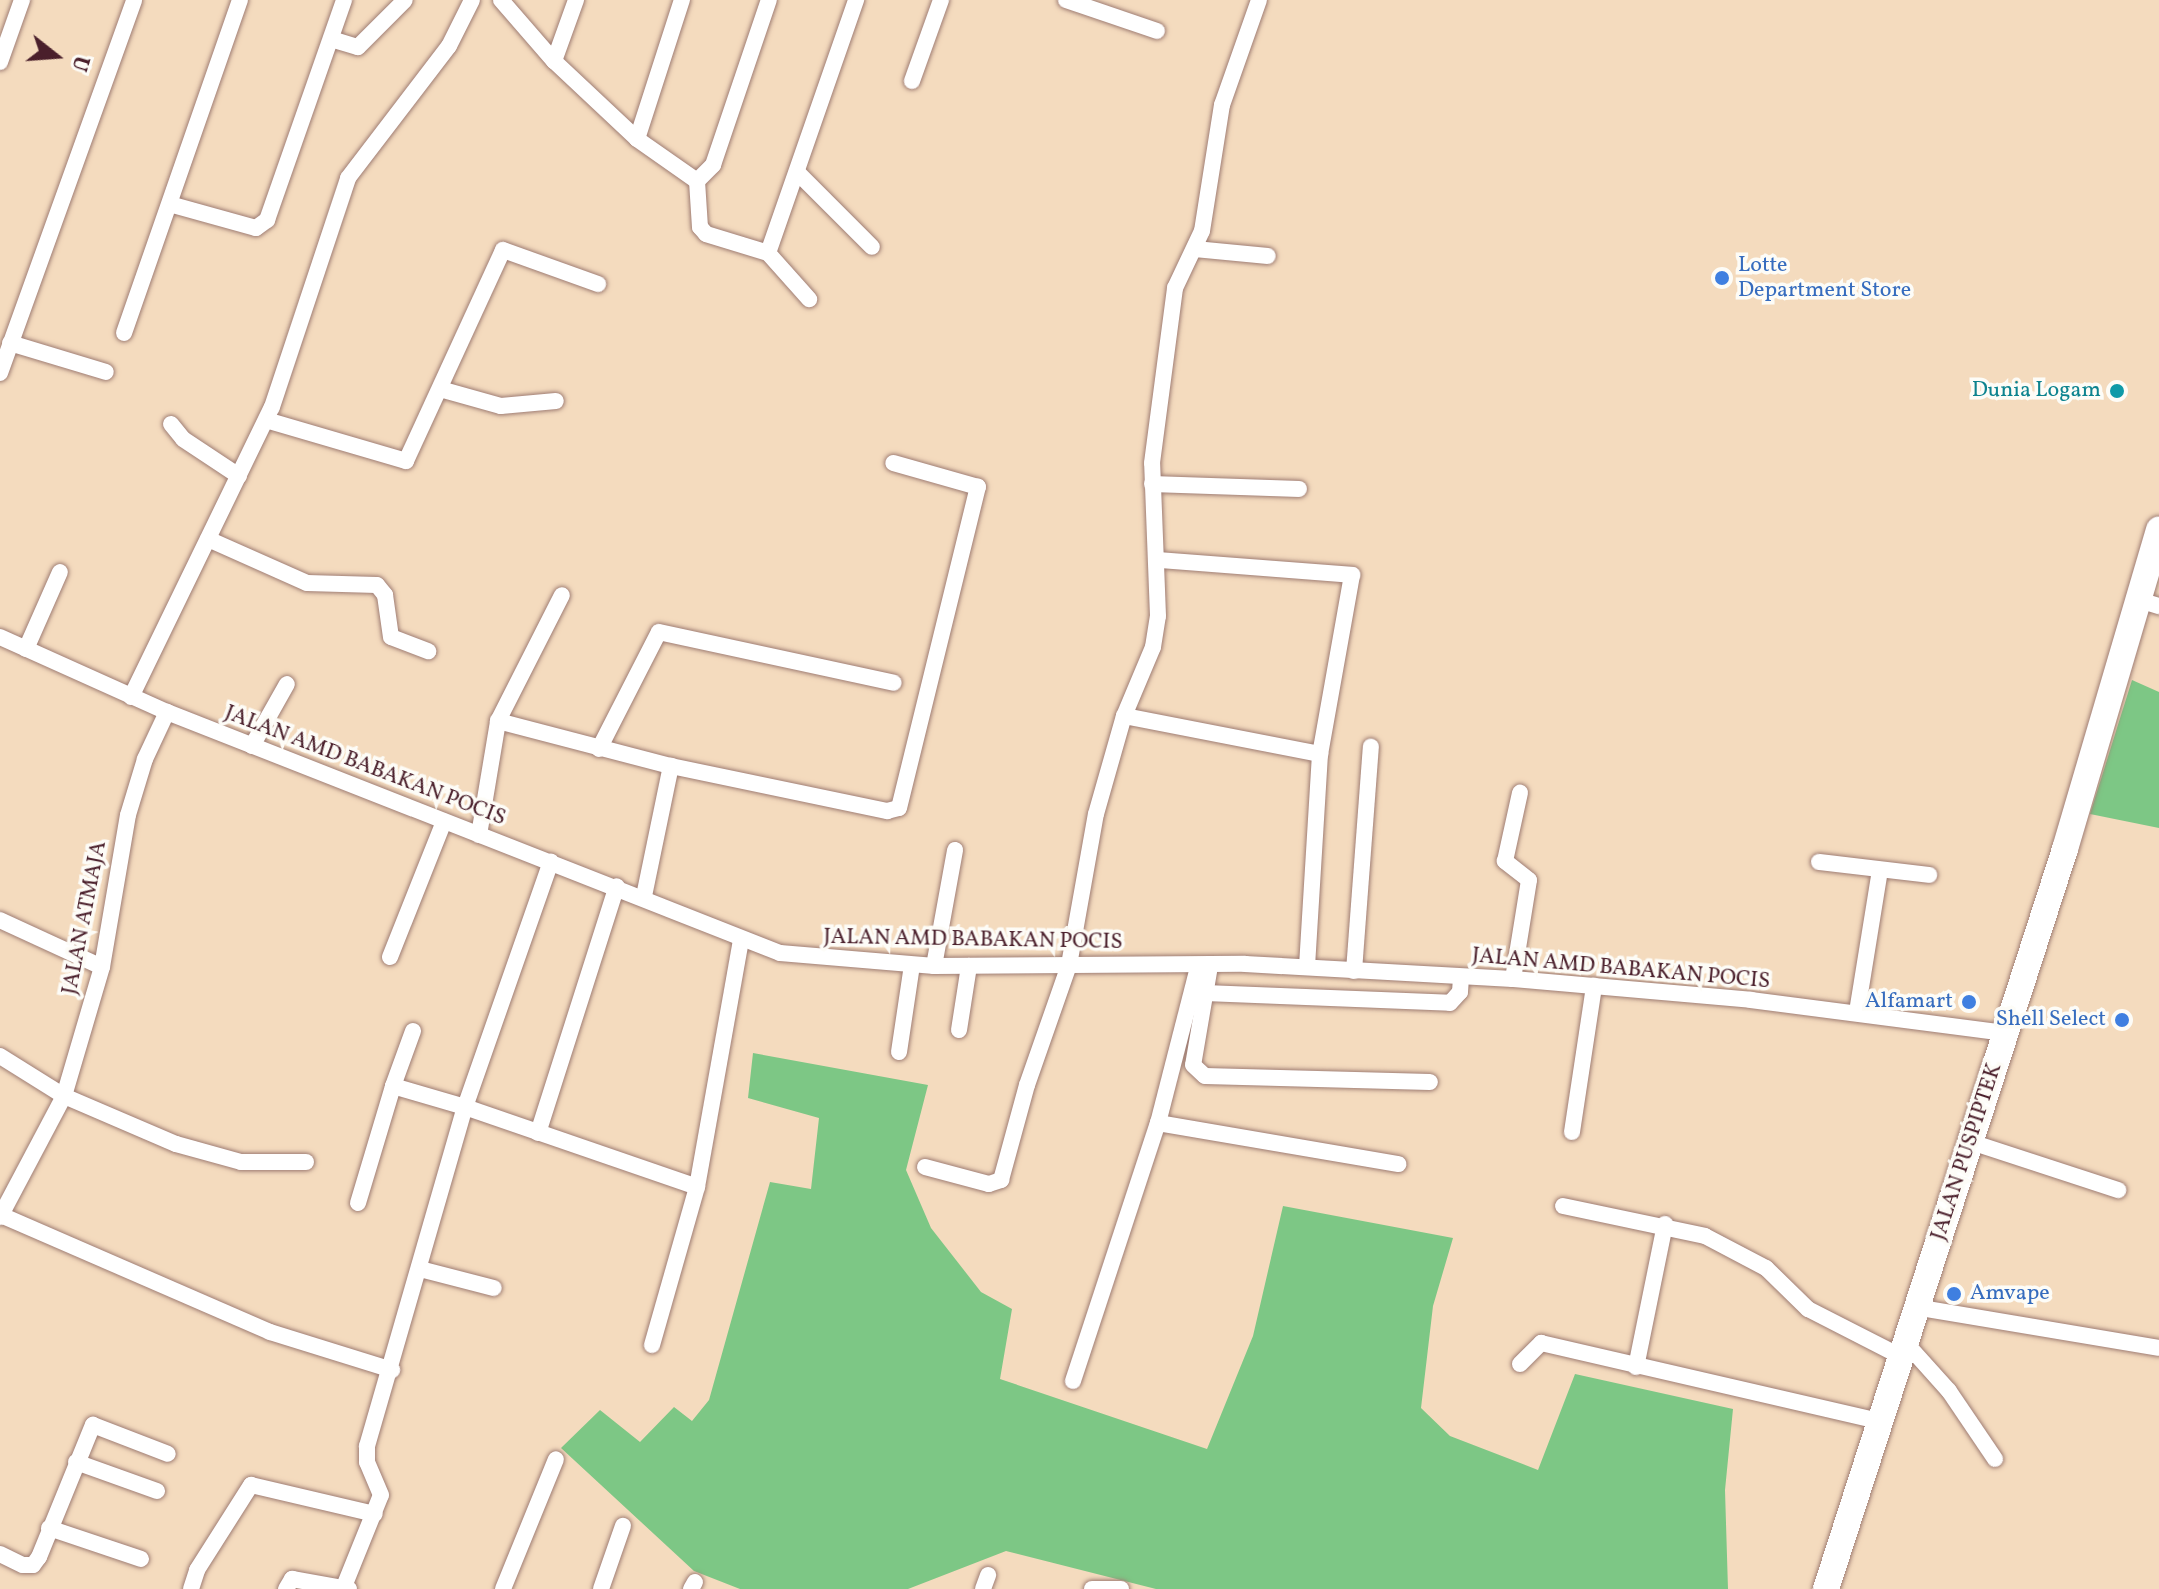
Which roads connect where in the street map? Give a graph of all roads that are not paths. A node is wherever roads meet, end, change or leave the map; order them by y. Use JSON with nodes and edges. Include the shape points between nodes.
{"nodes":[{"id":1,"x":22,"y":0,"type":"edge"},
{"id":2,"x":134,"y":0,"type":"edge"},
{"id":3,"x":240,"y":0,"type":"edge"},
{"id":4,"x":344,"y":0,"type":"edge"},
{"id":5,"x":405,"y":0,"type":"edge"},
{"id":6,"x":472,"y":0,"type":"edge"},
{"id":7,"x":501,"y":0,"type":"edge"},
{"id":8,"x":576,"y":0,"type":"edge"},
{"id":9,"x":682,"y":0,"type":"edge"},
{"id":10,"x":769,"y":0,"type":"edge"},
{"id":11,"x":856,"y":0,"type":"edge"},
{"id":12,"x":941,"y":0,"type":"edge"},
{"id":13,"x":1066,"y":0,"type":"edge"},
{"id":14,"x":1123,"y":0,"type":"edge"},
{"id":15,"x":1259,"y":0,"type":"edge"},
{"id":16,"x":1117,"y":17,"type":"junction"},
{"id":17,"x":1157,"y":31,"type":"dead end"},
{"id":18,"x":331,"y":39,"type":"junction"},
{"id":19,"x":554,"y":61,"type":"junction"},
{"id":20,"x":0,"y":62,"type":"edge"},
{"id":21,"x":912,"y":81,"type":"dead end"},
{"id":22,"x":637,"y":139,"type":"junction"},
{"id":23,"x":799,"y":174,"type":"junction"},
{"id":24,"x":697,"y":181,"type":"junction"},
{"id":25,"x":173,"y":205,"type":"junction"},
{"id":26,"x":872,"y":247,"type":"dead end"},
{"id":27,"x":1195,"y":249,"type":"junction"},
{"id":28,"x":768,"y":253,"type":"junction"},
{"id":29,"x":1268,"y":256,"type":"dead end"},
{"id":30,"x":598,"y":284,"type":"dead end"},
{"id":31,"x":809,"y":299,"type":"dead end"},
{"id":32,"x":124,"y":333,"type":"dead end"},
{"id":33,"x":10,"y":343,"type":"junction"},
{"id":34,"x":106,"y":372,"type":"dead end"},
{"id":35,"x":0,"y":373,"type":"edge"},
{"id":36,"x":440,"y":389,"type":"junction"},
{"id":37,"x":556,"y":401,"type":"dead end"},
{"id":38,"x":266,"y":420,"type":"junction"},
{"id":39,"x":171,"y":424,"type":"dead end"},
{"id":40,"x":893,"y":463,"type":"dead end"},
{"id":41,"x":239,"y":476,"type":"junction"},
{"id":42,"x":1152,"y":484,"type":"junction"},
{"id":43,"x":1299,"y":489,"type":"dead end"},
{"id":44,"x":2158,"y":534,"type":"edge"},
{"id":45,"x":208,"y":539,"type":"junction"},
{"id":46,"x":1159,"y":560,"type":"junction"},
{"id":47,"x":60,"y":572,"type":"dead end"},
{"id":48,"x":562,"y":595,"type":"dead end"},
{"id":49,"x":2149,"y":603,"type":"edge"},
{"id":50,"x":0,"y":637,"type":"edge"},
{"id":51,"x":26,"y":649,"type":"junction"},
{"id":52,"x":428,"y":651,"type":"dead end"},
{"id":53,"x":894,"y":683,"type":"dead end"},
{"id":54,"x":287,"y":684,"type":"dead end"},
{"id":55,"x":131,"y":697,"type":"junction"},
{"id":56,"x":167,"y":712,"type":"junction"},
{"id":57,"x":1124,"y":716,"type":"junction"},
{"id":58,"x":498,"y":721,"type":"junction"},
{"id":59,"x":252,"y":746,"type":"junction"},
{"id":60,"x":1371,"y":747,"type":"dead end"},
{"id":61,"x":599,"y":749,"type":"junction"},
{"id":62,"x":1320,"y":754,"type":"junction"},
{"id":63,"x":671,"y":766,"type":"junction"},
{"id":64,"x":1520,"y":793,"type":"dead end"},
{"id":65,"x":444,"y":821,"type":"junction"},
{"id":66,"x":479,"y":835,"type":"junction"},
{"id":67,"x":955,"y":850,"type":"dead end"},
{"id":68,"x":551,"y":862,"type":"junction"},
{"id":69,"x":1819,"y":862,"type":"dead end"},
{"id":70,"x":1880,"y":870,"type":"junction"},
{"id":71,"x":1929,"y":875,"type":"dead end"},
{"id":72,"x":617,"y":886,"type":"junction"},
{"id":73,"x":644,"y":896,"type":"junction"},
{"id":74,"x":0,"y":920,"type":"edge"},
{"id":75,"x":741,"y":941,"type":"junction"},
{"id":76,"x":390,"y":957,"type":"dead end"},
{"id":77,"x":912,"y":965,"type":"junction"},
{"id":78,"x":1069,"y":965,"type":"junction"},
{"id":79,"x":934,"y":966,"type":"junction"},
{"id":80,"x":969,"y":966,"type":"junction"},
{"id":81,"x":1204,"y":966,"type":"junction"},
{"id":82,"x":102,"y":967,"type":"junction"},
{"id":83,"x":1307,"y":967,"type":"junction"},
{"id":84,"x":1354,"y":971,"type":"junction"},
{"id":85,"x":1461,"y":978,"type":"junction"},
{"id":86,"x":1513,"y":979,"type":"junction"},
{"id":87,"x":1594,"y":986,"type":"junction"},
{"id":88,"x":1205,"y":993,"type":"junction"},
{"id":89,"x":1857,"y":1012,"type":"junction"},
{"id":90,"x":959,"y":1030,"type":"dead end"},
{"id":91,"x":413,"y":1031,"type":"dead end"},
{"id":92,"x":2005,"y":1033,"type":"junction"},
{"id":93,"x":899,"y":1052,"type":"dead end"},
{"id":94,"x":0,"y":1056,"type":"edge"},
{"id":95,"x":1430,"y":1082,"type":"dead end"},
{"id":96,"x":393,"y":1086,"type":"junction"},
{"id":97,"x":64,"y":1096,"type":"junction"},
{"id":98,"x":465,"y":1107,"type":"junction"},
{"id":99,"x":1158,"y":1123,"type":"junction"},
{"id":100,"x":1572,"y":1132,"type":"dead end"},
{"id":101,"x":538,"y":1133,"type":"junction"},
{"id":102,"x":1971,"y":1142,"type":"junction"},
{"id":103,"x":306,"y":1162,"type":"dead end"},
{"id":104,"x":1399,"y":1164,"type":"dead end"},
{"id":105,"x":925,"y":1167,"type":"dead end"},
{"id":106,"x":697,"y":1187,"type":"junction"},
{"id":107,"x":2118,"y":1190,"type":"dead end"},
{"id":108,"x":358,"y":1203,"type":"dead end"},
{"id":109,"x":1563,"y":1206,"type":"dead end"},
{"id":110,"x":0,"y":1216,"type":"edge"},
{"id":111,"x":1665,"y":1224,"type":"junction"},
{"id":112,"x":420,"y":1269,"type":"junction"},
{"id":113,"x":494,"y":1288,"type":"dead end"},
{"id":114,"x":1915,"y":1307,"type":"junction"},
{"id":115,"x":652,"y":1345,"type":"dead end"},
{"id":116,"x":2159,"y":1348,"type":"edge"},
{"id":117,"x":1902,"y":1349,"type":"junction"},
{"id":118,"x":1520,"y":1364,"type":"dead end"},
{"id":119,"x":1636,"y":1367,"type":"junction"},
{"id":120,"x":392,"y":1370,"type":"junction"},
{"id":121,"x":1073,"y":1381,"type":"dead end"},
{"id":122,"x":1878,"y":1421,"type":"junction"},
{"id":123,"x":168,"y":1454,"type":"dead end"},
{"id":124,"x":556,"y":1459,"type":"dead end"},
{"id":125,"x":1995,"y":1459,"type":"dead end"},
{"id":126,"x":76,"y":1462,"type":"junction"},
{"id":127,"x":157,"y":1491,"type":"dead end"},
{"id":128,"x":375,"y":1514,"type":"junction"},
{"id":129,"x":623,"y":1526,"type":"dead end"},
{"id":130,"x":49,"y":1528,"type":"junction"},
{"id":131,"x":0,"y":1554,"type":"edge"},
{"id":132,"x":141,"y":1559,"type":"dead end"},
{"id":133,"x":507,"y":1588,"type":"edge"},
{"id":134,"x":191,"y":1589,"type":"edge"},
{"id":135,"x":286,"y":1589,"type":"edge"},
{"id":136,"x":345,"y":1589,"type":"edge"},
{"id":137,"x":601,"y":1589,"type":"edge"},
{"id":138,"x":1092,"y":1589,"type":"edge"},
{"id":139,"x":1121,"y":1589,"type":"edge"},
{"id":140,"x":1826,"y":1589,"type":"edge"}],
"edges":[{"from":1,"to":20,"type":"street"},
{"from":2,"to":33,"type":"street"},
{"from":3,"to":25,"type":"street"},
{"from":4,"to":18,"type":"street"},
{"from":5,"to":18,"type":"street","via":[[358,47]]},
{"from":6,"to":38,"type":"street","via":[[449,46],[348,178]]},
{"from":7,"to":19,"type":"street"},
{"from":8,"to":19,"type":"street"},
{"from":9,"to":22,"type":"street"},
{"from":10,"to":24,"type":"street","via":[[713,165]]},
{"from":11,"to":23,"type":"street"},
{"from":12,"to":21,"type":"street"},
{"from":13,"to":16,"type":"street"},
{"from":14,"to":16,"type":"street"},
{"from":15,"to":27,"type":"street","via":[[1222,105]]},
{"from":16,"to":17,"type":"street"},
{"from":18,"to":25,"type":"street","via":[[267,220],[256,228]]},
{"from":19,"to":22,"type":"street"},
{"from":22,"to":24,"type":"street"},
{"from":23,"to":26,"type":"street"},
{"from":23,"to":28,"type":"street"},
{"from":24,"to":28,"type":"street","via":[[700,227],[706,234]]},
{"from":25,"to":32,"type":"street"},
{"from":27,"to":29,"type":"street"},
{"from":27,"to":42,"type":"street","via":[[1175,288]]},
{"from":28,"to":31,"type":"street"},
{"from":30,"to":36,"type":"street","via":[[503,250]]},
{"from":33,"to":34,"type":"street"},
{"from":33,"to":35,"type":"street"},
{"from":36,"to":37,"type":"street","via":[[501,406]]},
{"from":36,"to":38,"type":"street","via":[[406,461]]},
{"from":38,"to":41,"type":"street"},
{"from":39,"to":41,"type":"street","via":[[183,439]]},
{"from":40,"to":63,"type":"street","via":[[978,487],[899,808],[887,811]]},
{"from":41,"to":45,"type":"street"},
{"from":42,"to":43,"type":"street"},
{"from":42,"to":46,"type":"street"},
{"from":44,"to":49,"type":"main road","name":"JALAN PUSPIPTEK"},
{"from":45,"to":52,"type":"street","via":[[307,583],[377,585],[385,595],[391,637]]},
{"from":45,"to":55,"type":"street"},
{"from":46,"to":57,"type":"street","via":[[1153,647]]},
{"from":46,"to":62,"type":"street","via":[[1351,574]]},
{"from":47,"to":51,"type":"street"},
{"from":48,"to":58,"type":"street"},
{"from":49,"to":92,"type":"main road","name":"JALAN PUSPIPTEK"},
{"from":50,"to":51,"type":"street","name":"JALAN AMD BABAKAN POCIS"},
{"from":51,"to":55,"type":"street","name":"JALAN AMD BABAKAN POCIS"},
{"from":53,"to":61,"type":"street","via":[[661,631]]},
{"from":54,"to":59,"type":"street"},
{"from":55,"to":56,"type":"street","name":"JALAN AMD BABAKAN POCIS"},
{"from":56,"to":59,"type":"street","name":"JALAN AMD BABAKAN POCIS"},
{"from":56,"to":82,"type":"street","name":"JALAN ATMAJA","via":[[128,815]]},
{"from":57,"to":62,"type":"street"},
{"from":57,"to":78,"type":"street","via":[[1096,814]]},
{"from":58,"to":61,"type":"street"},
{"from":58,"to":66,"type":"street"},
{"from":59,"to":65,"type":"street","name":"JALAN AMD BABAKAN POCIS"},
{"from":60,"to":84,"type":"street"},
{"from":61,"to":63,"type":"street"},
{"from":62,"to":83,"type":"street"},
{"from":63,"to":73,"type":"street"},
{"from":64,"to":86,"type":"street","via":[[1505,861],[1529,880]]},
{"from":65,"to":66,"type":"street","name":"JALAN AMD BABAKAN POCIS"},
{"from":65,"to":76,"type":"street"},
{"from":66,"to":68,"type":"street","name":"JALAN AMD BABAKAN POCIS"},
{"from":67,"to":79,"type":"street"},
{"from":68,"to":72,"type":"street","name":"JALAN AMD BABAKAN POCIS"},
{"from":68,"to":98,"type":"street"},
{"from":69,"to":70,"type":"street"},
{"from":70,"to":71,"type":"street"},
{"from":70,"to":89,"type":"street"},
{"from":72,"to":73,"type":"street","name":"JALAN AMD BABAKAN POCIS"},
{"from":72,"to":101,"type":"street"},
{"from":73,"to":75,"type":"street","name":"JALAN AMD BABAKAN POCIS"},
{"from":74,"to":82,"type":"street"},
{"from":75,"to":77,"type":"street","name":"JALAN AMD BABAKAN POCIS","via":[[814,959]]},
{"from":75,"to":106,"type":"street"},
{"from":77,"to":79,"type":"street","name":"JALAN AMD BABAKAN POCIS"},
{"from":77,"to":93,"type":"street"},
{"from":78,"to":80,"type":"street","name":"JALAN AMD BABAKAN POCIS"},
{"from":78,"to":81,"type":"street","name":"JALAN AMD BABAKAN POCIS"},
{"from":78,"to":105,"type":"street","via":[[1001,1180],[989,1184]]},
{"from":79,"to":80,"type":"street","name":"JALAN AMD BABAKAN POCIS"},
{"from":80,"to":90,"type":"street"},
{"from":81,"to":83,"type":"street","name":"JALAN AMD BABAKAN POCIS"},
{"from":81,"to":88,"type":"street"},
{"from":81,"to":99,"type":"street"},
{"from":82,"to":97,"type":"street","name":"JALAN ATMAJA"},
{"from":83,"to":84,"type":"street","name":"JALAN AMD BABAKAN POCIS"},
{"from":84,"to":85,"type":"street","name":"JALAN AMD BABAKAN POCIS"},
{"from":85,"to":86,"type":"street","name":"JALAN AMD BABAKAN POCIS"},
{"from":85,"to":88,"type":"street","via":[[1460,992],[1450,1003]]},
{"from":86,"to":87,"type":"street","name":"JALAN AMD BABAKAN POCIS"},
{"from":87,"to":89,"type":"street","name":"JALAN AMD BABAKAN POCIS"},
{"from":87,"to":100,"type":"street"},
{"from":88,"to":95,"type":"street","via":[[1193,1065],[1205,1076]]},
{"from":89,"to":92,"type":"street","name":"JALAN AMD BABAKAN POCIS"},
{"from":91,"to":96,"type":"street"},
{"from":92,"to":102,"type":"main road","name":"JALAN PUSPIPTEK"},
{"from":94,"to":97,"type":"street"},
{"from":96,"to":98,"type":"street"},
{"from":96,"to":108,"type":"street"},
{"from":97,"to":103,"type":"street","via":[[176,1144],[241,1162]]},
{"from":97,"to":110,"type":"street","name":"JALAN ATMAJA"},
{"from":98,"to":101,"type":"street"},
{"from":98,"to":112,"type":"street"},
{"from":99,"to":104,"type":"street"},
{"from":99,"to":121,"type":"street"},
{"from":101,"to":106,"type":"street"},
{"from":102,"to":107,"type":"street"},
{"from":102,"to":114,"type":"main road","name":"JALAN PUSPIPTEK"},
{"from":106,"to":115,"type":"street"},
{"from":109,"to":111,"type":"street"},
{"from":110,"to":120,"type":"street","via":[[270,1332]]},
{"from":111,"to":117,"type":"street","via":[[1705,1236],[1766,1268],[1808,1309]]},
{"from":111,"to":119,"type":"street"},
{"from":112,"to":113,"type":"street"},
{"from":112,"to":120,"type":"street"},
{"from":114,"to":116,"type":"street"},
{"from":114,"to":117,"type":"main road","name":"JALAN PUSPIPTEK"},
{"from":117,"to":122,"type":"main road","name":"JALAN PUSPIPTEK"},
{"from":117,"to":125,"type":"street","via":[[1949,1391]]},
{"from":118,"to":119,"type":"street","via":[[1541,1343]]},
{"from":119,"to":122,"type":"street"},
{"from":120,"to":128,"type":"street","via":[[366,1456],[380,1486]]},
{"from":122,"to":140,"type":"main road","name":"JALAN PUSPIPTEK"},
{"from":123,"to":126,"type":"street","via":[[93,1425]]},
{"from":124,"to":133,"type":"street"},
{"from":126,"to":127,"type":"street"},
{"from":126,"to":130,"type":"street"},
{"from":128,"to":134,"type":"street","via":[[251,1485],[197,1570]]},
{"from":128,"to":136,"type":"street"},
{"from":129,"to":137,"type":"street"},
{"from":130,"to":131,"type":"street","via":[[33,1565]]},
{"from":130,"to":132,"type":"street"},
{"from":135,"to":136,"type":"street","via":[[292,1579]]},
{"from":138,"to":139,"type":"street"}]}
